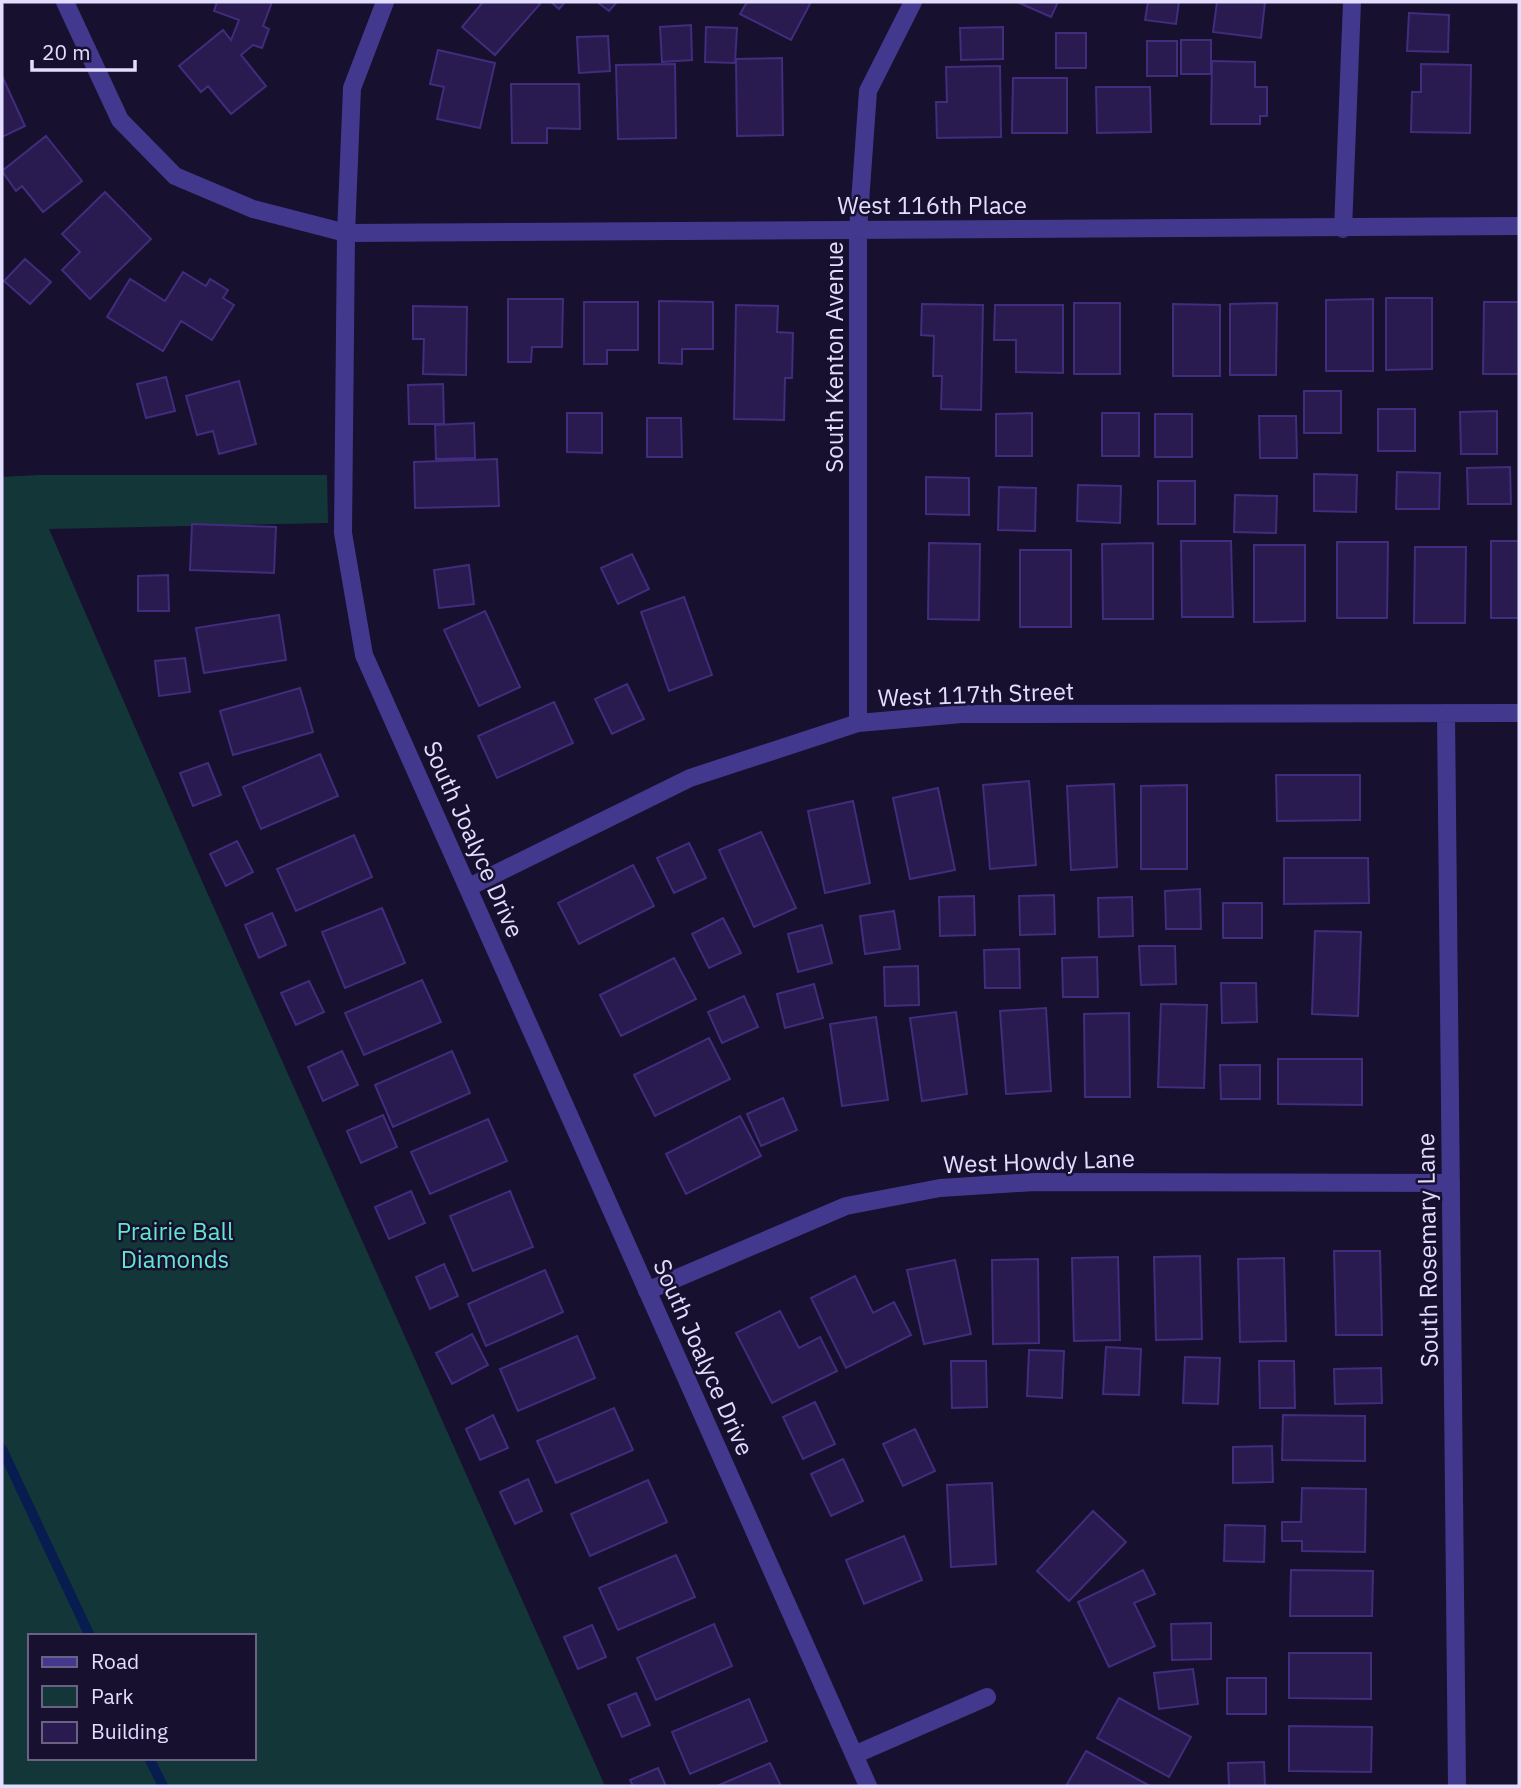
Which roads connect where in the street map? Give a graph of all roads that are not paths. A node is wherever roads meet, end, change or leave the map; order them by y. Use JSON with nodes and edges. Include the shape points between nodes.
{"nodes":[{"id":1,"x":65,"y":2,"type":"edge"},
{"id":2,"x":385,"y":2,"type":"edge"},
{"id":3,"x":913,"y":2,"type":"edge"},
{"id":4,"x":1352,"y":2,"type":"edge"},
{"id":5,"x":1519,"y":226,"type":"edge"},
{"id":6,"x":1343,"y":229,"type":"junction"},
{"id":7,"x":858,"y":230,"type":"junction"},
{"id":8,"x":346,"y":233,"type":"junction"},
{"id":9,"x":1446,"y":713,"type":"junction"},
{"id":10,"x":1519,"y":713,"type":"edge"},
{"id":11,"x":858,"y":723,"type":"junction"},
{"id":12,"x":469,"y":887,"type":"junction"},
{"id":13,"x":1451,"y":1183,"type":"junction"},
{"id":14,"x":647,"y":1291,"type":"junction"},
{"id":15,"x":987,"y":1697,"type":"dead end"},
{"id":16,"x":855,"y":1755,"type":"junction"},
{"id":17,"x":868,"y":1786,"type":"edge"},
{"id":18,"x":1457,"y":1786,"type":"edge"}],
"edges":[{"from":1,"to":8,"type":"street","via":[[120,120],[175,176],[253,209]]},
{"from":2,"to":8,"type":"street","name":"South Joalyce Drive","via":[[352,88]]},
{"from":3,"to":7,"type":"street","name":"South Kenton Avenue","via":[[868,91]]},
{"from":4,"to":6,"type":"street"},
{"from":5,"to":6,"type":"street","name":"West 116th Place"},
{"from":6,"to":7,"type":"street","name":"West 116th Place"},
{"from":7,"to":8,"type":"street","name":"West 116th Place"},
{"from":7,"to":11,"type":"street","name":"South Kenton Avenue"},
{"from":8,"to":12,"type":"street","name":"South Joalyce Drive","via":[[343,533],[364,655]]},
{"from":9,"to":10,"type":"street","name":"West 117th Street"},
{"from":9,"to":11,"type":"street","name":"West 117th Street","via":[[962,714]]},
{"from":9,"to":13,"type":"street","name":"South Rosemary Lane"},
{"from":11,"to":12,"type":"street","name":"West 117th Street","via":[[690,778]]},
{"from":12,"to":14,"type":"street","name":"South Joalyce Drive"},
{"from":13,"to":14,"type":"street","name":"West Howdy Lane","via":[[1034,1182],[940,1188],[846,1206]]},
{"from":13,"to":18,"type":"street","name":"South Rosemary Lane"},
{"from":14,"to":16,"type":"street","name":"South Joalyce Drive"},
{"from":15,"to":16,"type":"street"},
{"from":16,"to":17,"type":"street","name":"South Joalyce Drive"}]}
